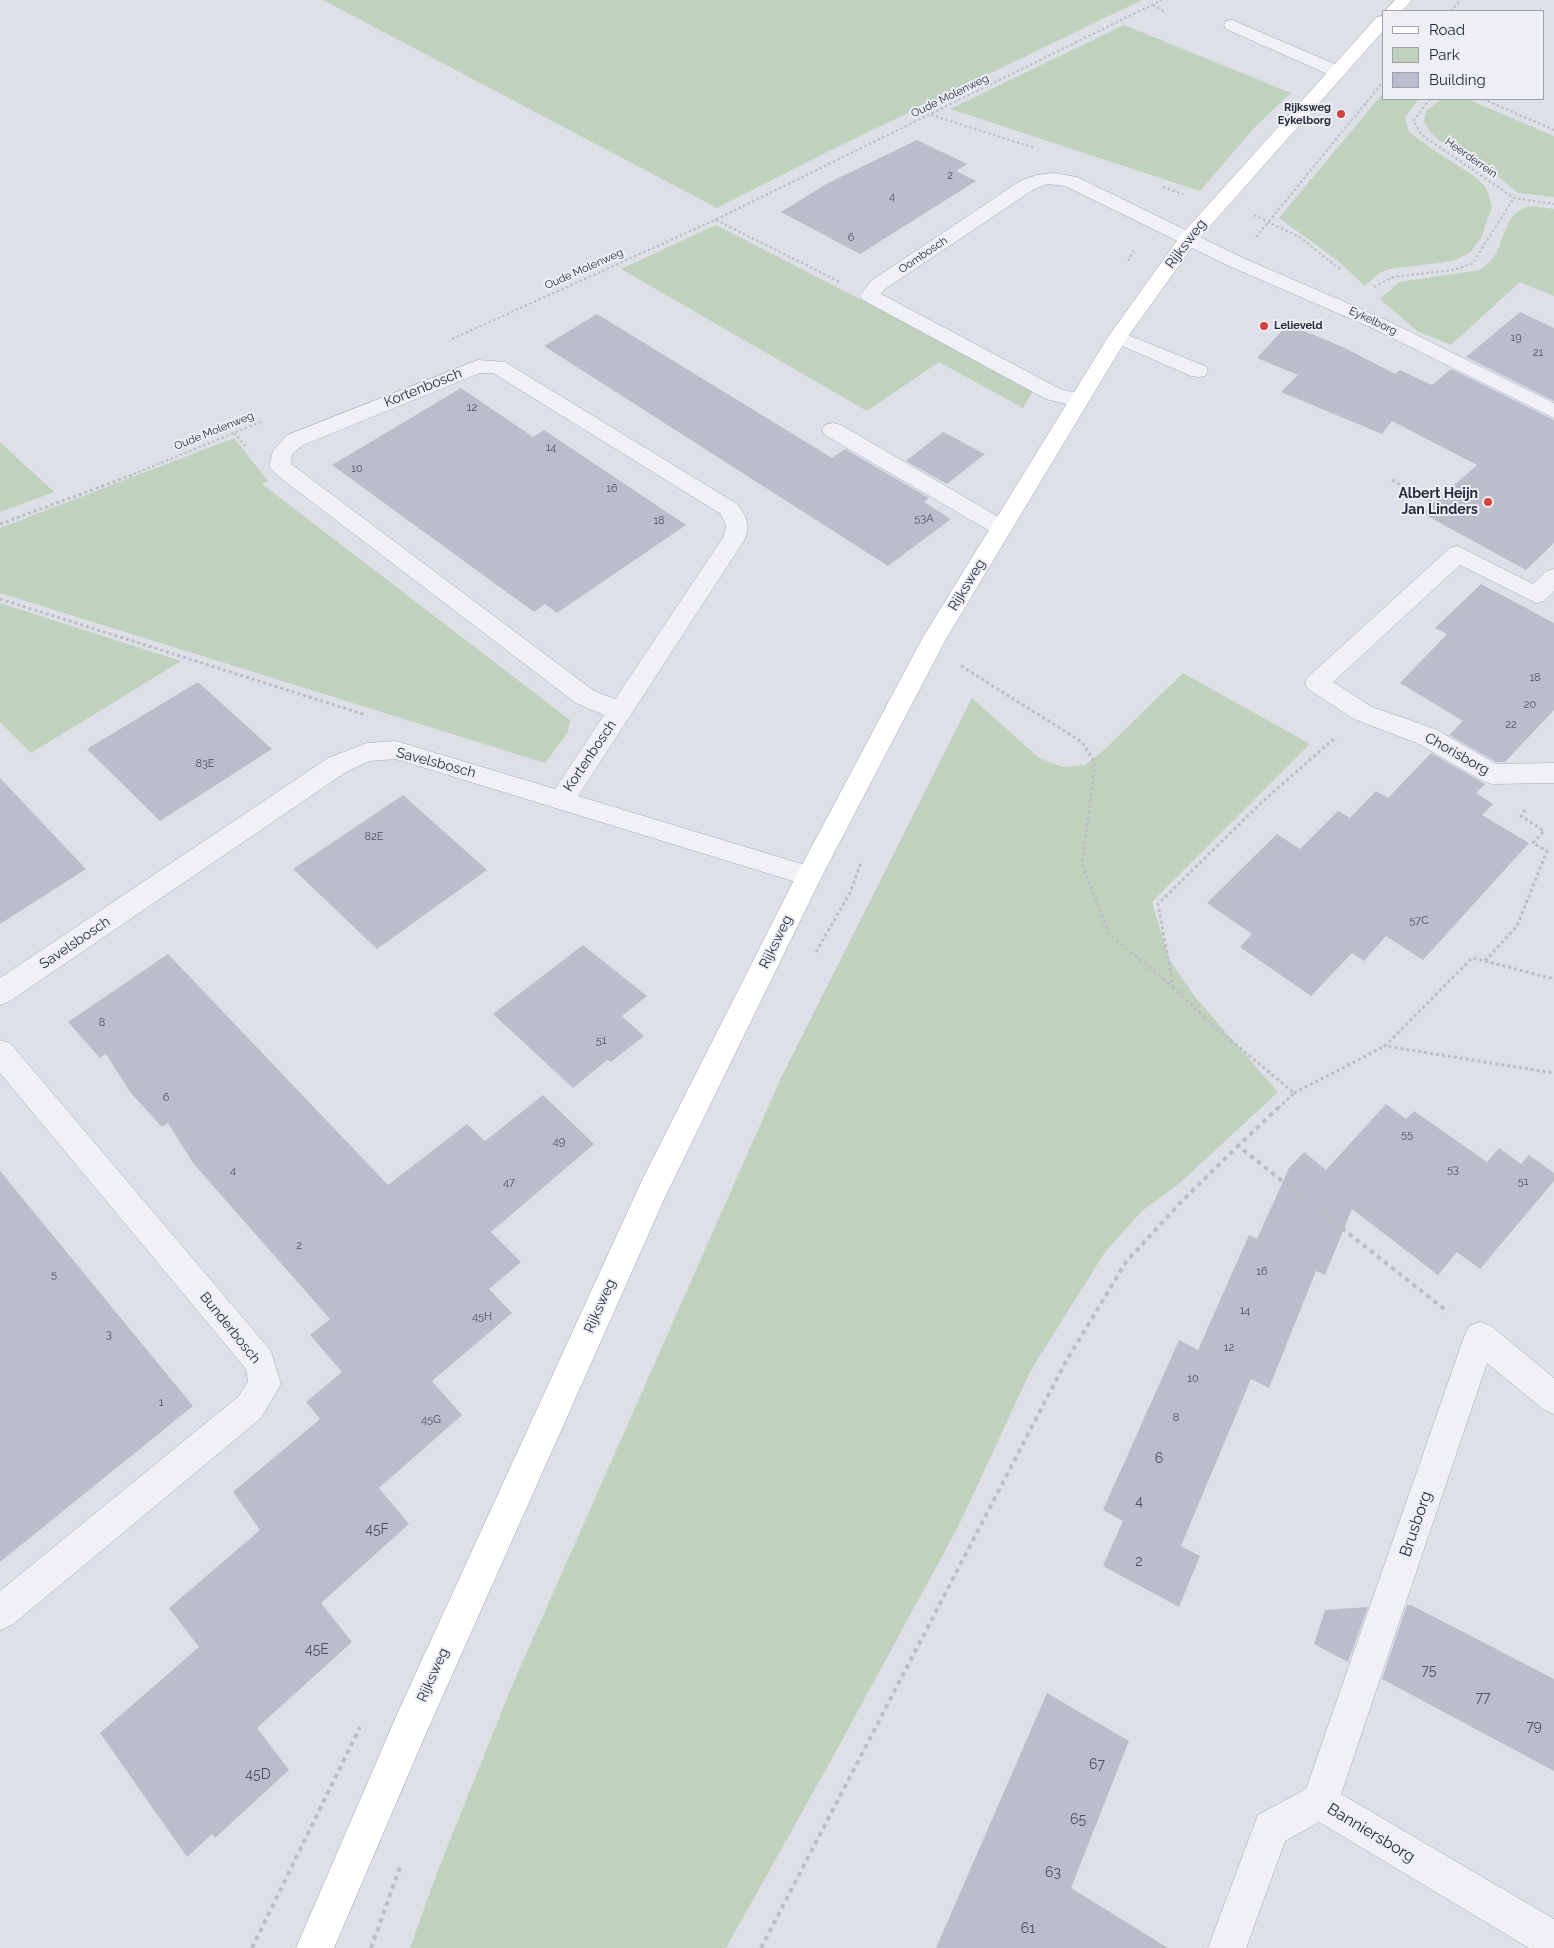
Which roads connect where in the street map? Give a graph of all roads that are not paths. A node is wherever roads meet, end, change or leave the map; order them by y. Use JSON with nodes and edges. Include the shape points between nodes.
{"nodes":[{"id":1,"x":1404,"y":0,"type":"edge"},
{"id":2,"x":1394,"y":10,"type":"edge"},
{"id":3,"x":1382,"y":23,"type":"edge"},
{"id":4,"x":1232,"y":25,"type":"dead end"},
{"id":5,"x":1338,"y":72,"type":"junction"},
{"id":6,"x":1188,"y":238,"type":"junction"},
{"id":7,"x":1118,"y":337,"type":"junction"},
{"id":8,"x":1198,"y":371,"type":"dead end"},
{"id":9,"x":1079,"y":400,"type":"junction"},
{"id":10,"x":1554,"y":411,"type":"edge"},
{"id":11,"x":833,"y":430,"type":"dead end"},
{"id":12,"x":1001,"y":528,"type":"junction"},
{"id":13,"x":1554,"y":577,"type":"edge"},
{"id":14,"x":620,"y":711,"type":"junction"},
{"id":15,"x":1553,"y":773,"type":"edge"},
{"id":16,"x":561,"y":800,"type":"junction"},
{"id":17,"x":809,"y":876,"type":"junction"},
{"id":18,"x":0,"y":993,"type":"edge"},
{"id":19,"x":0,"y":1052,"type":"edge"},
{"id":20,"x":1554,"y":1398,"type":"edge"},
{"id":21,"x":0,"y":1613,"type":"edge"},
{"id":22,"x":1320,"y":1802,"type":"junction"},
{"id":23,"x":1554,"y":1941,"type":"edge"},
{"id":24,"x":315,"y":1948,"type":"edge"},
{"id":25,"x":1228,"y":1948,"type":"edge"}],
"edges":[{"from":1,"to":2,"type":"main road"},
{"from":3,"to":5,"type":"main road","name":"Rijksweg"},
{"from":4,"to":5,"type":"street"},
{"from":5,"to":6,"type":"main road","name":"Rijksweg"},
{"from":6,"to":7,"type":"main road","name":"Rijksweg"},
{"from":6,"to":9,"type":"street","name":"Oombosch","via":[[1070,181],[1038,180],[878,286],[870,296],[1053,394]]},
{"from":6,"to":10,"type":"street","name":"Eykelborg","via":[[1377,323]]},
{"from":7,"to":8,"type":"street"},
{"from":7,"to":9,"type":"main road","name":"Rijksweg"},
{"from":9,"to":12,"type":"main road","name":"Rijksweg"},
{"from":11,"to":12,"type":"street"},
{"from":12,"to":17,"type":"main road","name":"Rijksweg","via":[[936,638]]},
{"from":13,"to":15,"type":"street","name":"Chorisborg","via":[[1536,595],[1458,554],[1317,683],[1363,713],[1426,736],[1492,774]]},
{"from":14,"to":14,"type":"street","name":"Kortenbosch","via":[[735,537],[738,526],[729,509],[498,367],[489,365],[478,366],[295,440],[285,448],[280,456],[280,466],[286,471],[585,697]]},
{"from":14,"to":16,"type":"street","name":"Kortenbosch"},
{"from":16,"to":17,"type":"street","name":"Savelsbosch"},
{"from":16,"to":18,"type":"street","name":"Savelsbosch","via":[[396,750],[367,752],[337,765]]},
{"from":17,"to":24,"type":"main road","name":"Rijksweg","via":[[654,1188],[411,1725]]},
{"from":19,"to":21,"type":"street","name":"Bunderbosch","via":[[260,1362],[265,1384],[250,1407]]},
{"from":20,"to":22,"type":"street","name":"Brusborg","via":[[1480,1337]]},
{"from":22,"to":23,"type":"street","name":"Banniersborg"},
{"from":22,"to":25,"type":"street","name":"Banniersborg","via":[[1271,1828]]}]}
